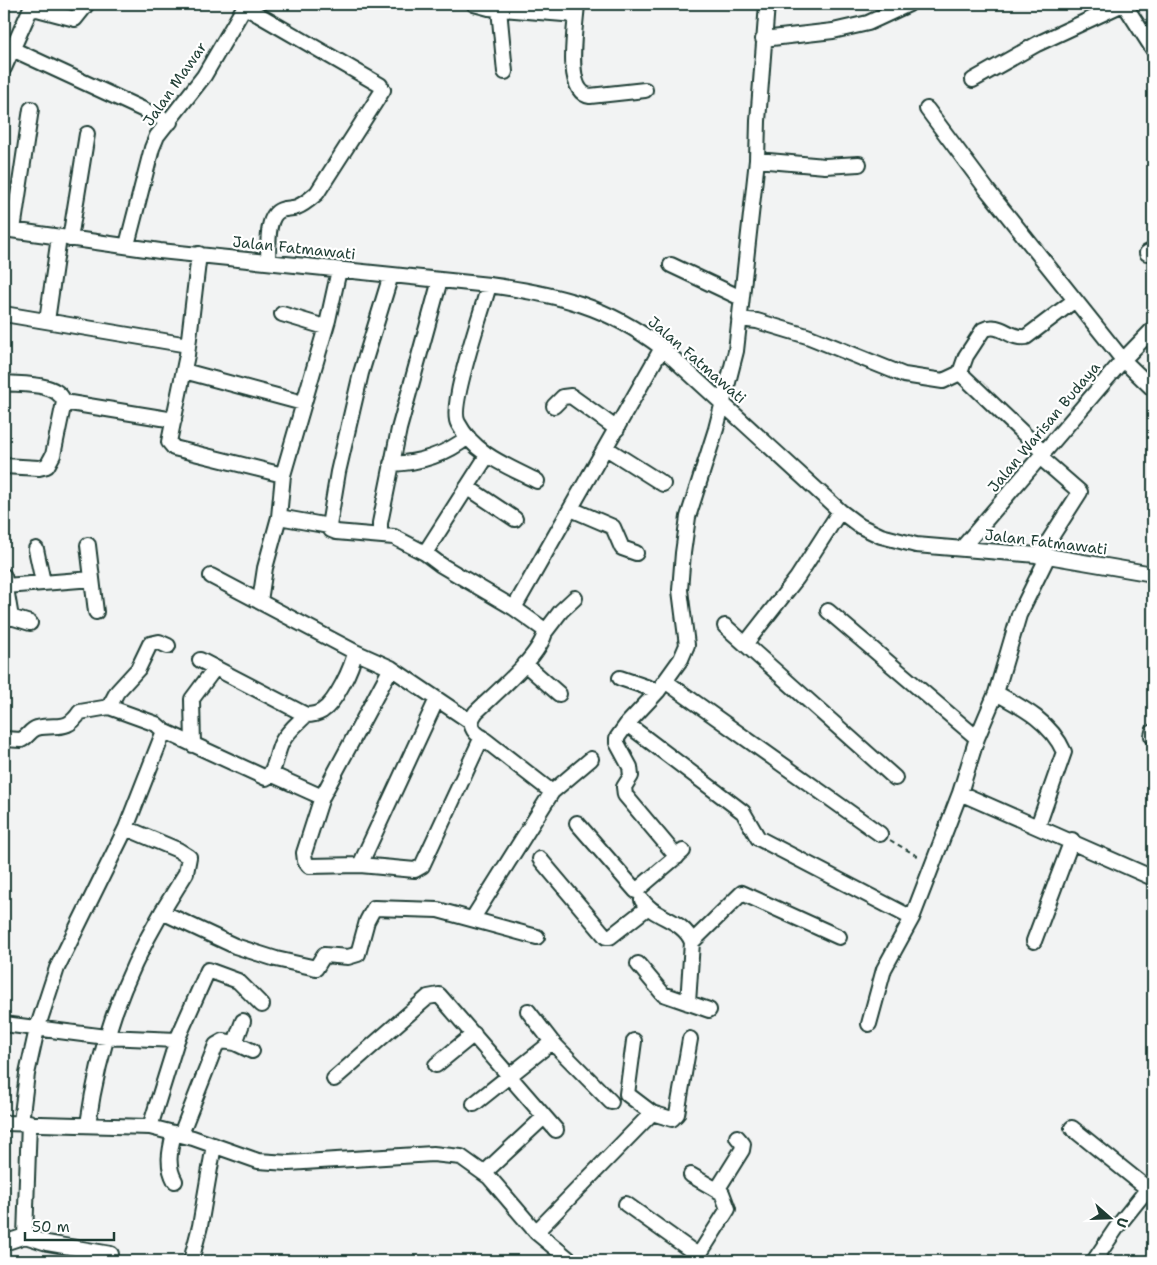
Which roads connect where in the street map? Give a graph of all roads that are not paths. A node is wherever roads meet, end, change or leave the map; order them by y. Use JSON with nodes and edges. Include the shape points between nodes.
{"nodes":[{"id":1,"x":87,"y":4,"type":"edge"},
{"id":2,"x":474,"y":4,"type":"edge"},
{"id":3,"x":767,"y":4,"type":"edge"},
{"id":4,"x":909,"y":4,"type":"edge"},
{"id":5,"x":1123,"y":4,"type":"edge"},
{"id":6,"x":245,"y":5,"type":"edge"},
{"id":7,"x":500,"y":9,"type":"junction"},
{"id":8,"x":577,"y":9,"type":"edge"},
{"id":9,"x":764,"y":39,"type":"junction"},
{"id":10,"x":12,"y":49,"type":"junction"},
{"id":11,"x":1153,"y":49,"type":"edge"},
{"id":12,"x":4,"y":68,"type":"edge"},
{"id":13,"x":505,"y":72,"type":"dead end"},
{"id":14,"x":973,"y":80,"type":"dead end"},
{"id":15,"x":645,"y":90,"type":"dead end"},
{"id":16,"x":31,"y":109,"type":"dead end"},
{"id":17,"x":927,"y":109,"type":"dead end"},
{"id":18,"x":170,"y":122,"type":"junction"},
{"id":19,"x":87,"y":134,"type":"dead end"},
{"id":20,"x":757,"y":160,"type":"junction"},
{"id":21,"x":859,"y":164,"type":"dead end"},
{"id":22,"x":8,"y":229,"type":"edge"},
{"id":23,"x":64,"y":238,"type":"junction"},
{"id":24,"x":127,"y":245,"type":"junction"},
{"id":25,"x":199,"y":254,"type":"junction"},
{"id":26,"x":268,"y":262,"type":"junction"},
{"id":27,"x":671,"y":264,"type":"dead end"},
{"id":28,"x":339,"y":270,"type":"junction"},
{"id":29,"x":391,"y":275,"type":"junction"},
{"id":30,"x":440,"y":280,"type":"junction"},
{"id":31,"x":489,"y":285,"type":"junction"},
{"id":32,"x":741,"y":298,"type":"junction"},
{"id":33,"x":1075,"y":300,"type":"junction"},
{"id":34,"x":4,"y":314,"type":"edge"},
{"id":35,"x":282,"y":314,"type":"dead end"},
{"id":36,"x":739,"y":319,"type":"junction"},
{"id":37,"x":46,"y":321,"type":"junction"},
{"id":38,"x":325,"y":327,"type":"junction"},
{"id":39,"x":1153,"y":329,"type":"edge"},
{"id":40,"x":188,"y":345,"type":"junction"},
{"id":41,"x":662,"y":348,"type":"junction"},
{"id":42,"x":1123,"y":360,"type":"junction"},
{"id":43,"x":184,"y":371,"type":"junction"},
{"id":44,"x":960,"y":373,"type":"junction"},
{"id":45,"x":4,"y":384,"type":"edge"},
{"id":46,"x":1153,"y":389,"type":"edge"},
{"id":47,"x":64,"y":402,"type":"junction"},
{"id":48,"x":303,"y":403,"type":"junction"},
{"id":49,"x":724,"y":403,"type":"junction"},
{"id":50,"x":554,"y":406,"type":"dead end"},
{"id":51,"x":174,"y":420,"type":"junction"},
{"id":52,"x":617,"y":428,"type":"junction"},
{"id":53,"x":468,"y":437,"type":"junction"},
{"id":54,"x":606,"y":448,"type":"junction"},
{"id":55,"x":487,"y":456,"type":"junction"},
{"id":56,"x":1042,"y":456,"type":"junction"},
{"id":57,"x":392,"y":464,"type":"junction"},
{"id":58,"x":4,"y":466,"type":"edge"},
{"id":59,"x":283,"y":475,"type":"junction"},
{"id":60,"x":537,"y":481,"type":"dead end"},
{"id":61,"x":663,"y":484,"type":"dead end"},
{"id":62,"x":467,"y":487,"type":"junction"},
{"id":63,"x":571,"y":509,"type":"junction"},
{"id":64,"x":840,"y":512,"type":"junction"},
{"id":65,"x":279,"y":518,"type":"junction"},
{"id":66,"x":515,"y":519,"type":"dead end"},
{"id":67,"x":329,"y":526,"type":"junction"},
{"id":68,"x":380,"y":534,"type":"junction"},
{"id":69,"x":88,"y":545,"type":"dead end"},
{"id":70,"x":962,"y":548,"type":"junction"},
{"id":71,"x":36,"y":549,"type":"dead end"},
{"id":72,"x":426,"y":553,"type":"junction"},
{"id":73,"x":636,"y":553,"type":"dead end"},
{"id":74,"x":1043,"y":556,"type":"junction"},
{"id":75,"x":1153,"y":574,"type":"edge"},
{"id":76,"x":211,"y":576,"type":"dead end"},
{"id":77,"x":92,"y":578,"type":"junction"},
{"id":78,"x":5,"y":581,"type":"edge"},
{"id":79,"x":42,"y":582,"type":"junction"},
{"id":80,"x":574,"y":598,"type":"dead end"},
{"id":81,"x":260,"y":601,"type":"junction"},
{"id":82,"x":514,"y":608,"type":"junction"},
{"id":83,"x":828,"y":611,"type":"dead end"},
{"id":84,"x":96,"y":612,"type":"dead end"},
{"id":85,"x":7,"y":617,"type":"edge"},
{"id":86,"x":30,"y":623,"type":"dead end"},
{"id":87,"x":725,"y":626,"type":"dead end"},
{"id":88,"x":545,"y":632,"type":"junction"},
{"id":89,"x":746,"y":643,"type":"junction"},
{"id":90,"x":168,"y":646,"type":"dead end"},
{"id":91,"x":355,"y":652,"type":"junction"},
{"id":92,"x":200,"y":660,"type":"dead end"},
{"id":93,"x":525,"y":664,"type":"junction"},
{"id":94,"x":215,"y":668,"type":"junction"},
{"id":95,"x":391,"y":668,"type":"junction"},
{"id":96,"x":620,"y":678,"type":"dead end"},
{"id":97,"x":661,"y":686,"type":"junction"},
{"id":98,"x":996,"y":693,"type":"junction"},
{"id":99,"x":559,"y":694,"type":"dead end"},
{"id":100,"x":437,"y":699,"type":"junction"},
{"id":101,"x":109,"y":707,"type":"junction"},
{"id":102,"x":306,"y":715,"type":"junction"},
{"id":103,"x":472,"y":722,"type":"junction"},
{"id":104,"x":627,"y":724,"type":"junction"},
{"id":105,"x":164,"y":731,"type":"junction"},
{"id":106,"x":482,"y":737,"type":"junction"},
{"id":107,"x":977,"y":738,"type":"junction"},
{"id":108,"x":4,"y":739,"type":"edge"},
{"id":109,"x":193,"y":745,"type":"junction"},
{"id":110,"x":592,"y":759,"type":"dead end"},
{"id":111,"x":271,"y":774,"type":"junction"},
{"id":112,"x":895,"y":778,"type":"dead end"},
{"id":113,"x":552,"y":792,"type":"junction"},
{"id":114,"x":960,"y":793,"type":"junction"},
{"id":115,"x":322,"y":797,"type":"junction"},
{"id":116,"x":577,"y":823,"type":"dead end"},
{"id":117,"x":1038,"y":826,"type":"junction"},
{"id":118,"x":126,"y":828,"type":"junction"},
{"id":119,"x":880,"y":834,"type":"road end"},
{"id":120,"x":1072,"y":840,"type":"junction"},
{"id":121,"x":540,"y":859,"type":"dead end"},
{"id":122,"x":360,"y":865,"type":"junction"},
{"id":123,"x":1153,"y":878,"type":"edge"},
{"id":124,"x":636,"y":891,"type":"junction"},
{"id":125,"x":647,"y":908,"type":"junction"},
{"id":126,"x":162,"y":912,"type":"junction"},
{"id":127,"x":473,"y":918,"type":"junction"},
{"id":128,"x":912,"y":918,"type":"junction"},
{"id":129,"x":537,"y":937,"type":"dead end"},
{"id":130,"x":839,"y":937,"type":"dead end"},
{"id":131,"x":1034,"y":941,"type":"dead end"},
{"id":132,"x":692,"y":942,"type":"junction"},
{"id":133,"x":638,"y":964,"type":"dead end"},
{"id":134,"x":688,"y":1003,"type":"junction"},
{"id":135,"x":262,"y":1006,"type":"dead end"},
{"id":136,"x":709,"y":1010,"type":"dead end"},
{"id":137,"x":528,"y":1011,"type":"dead end"},
{"id":138,"x":243,"y":1021,"type":"dead end"},
{"id":139,"x":4,"y":1024,"type":"edge"},
{"id":140,"x":869,"y":1024,"type":"dead end"},
{"id":141,"x":37,"y":1029,"type":"junction"},
{"id":142,"x":474,"y":1034,"type":"junction"},
{"id":143,"x":106,"y":1037,"type":"junction"},
{"id":144,"x":690,"y":1039,"type":"dead end"},
{"id":145,"x":177,"y":1040,"type":"junction"},
{"id":146,"x":634,"y":1041,"type":"dead end"},
{"id":147,"x":552,"y":1042,"type":"junction"},
{"id":148,"x":235,"y":1043,"type":"junction"},
{"id":149,"x":252,"y":1051,"type":"dead end"},
{"id":150,"x":436,"y":1065,"type":"dead end"},
{"id":151,"x":509,"y":1077,"type":"junction"},
{"id":152,"x":334,"y":1079,"type":"dead end"},
{"id":153,"x":611,"y":1102,"type":"dead end"},
{"id":154,"x":474,"y":1104,"type":"dead end"},
{"id":155,"x":652,"y":1113,"type":"junction"},
{"id":156,"x":543,"y":1118,"type":"junction"},
{"id":157,"x":25,"y":1122,"type":"junction"},
{"id":158,"x":4,"y":1123,"type":"edge"},
{"id":159,"x":88,"y":1124,"type":"junction"},
{"id":160,"x":150,"y":1127,"type":"junction"},
{"id":161,"x":1072,"y":1128,"type":"dead end"},
{"id":162,"x":556,"y":1130,"type":"dead end"},
{"id":163,"x":177,"y":1134,"type":"junction"},
{"id":164,"x":737,"y":1137,"type":"dead end"},
{"id":165,"x":214,"y":1145,"type":"junction"},
{"id":166,"x":484,"y":1173,"type":"junction"},
{"id":167,"x":691,"y":1175,"type":"dead end"},
{"id":168,"x":175,"y":1181,"type":"dead end"},
{"id":169,"x":1151,"y":1186,"type":"edge"},
{"id":170,"x":717,"y":1190,"type":"junction"},
{"id":171,"x":626,"y":1204,"type":"dead end"},
{"id":172,"x":536,"y":1232,"type":"junction"},
{"id":173,"x":25,"y":1236,"type":"junction"},
{"id":174,"x":4,"y":1243,"type":"edge"},
{"id":175,"x":112,"y":1254,"type":"dead end"},
{"id":176,"x":697,"y":1259,"type":"edge"},
{"id":177,"x":1100,"y":1259,"type":"edge"},
{"id":178,"x":191,"y":1261,"type":"edge"},
{"id":179,"x":569,"y":1261,"type":"edge"}],
"edges":[{"from":1,"to":10,"type":"street","via":[[78,17],[70,19],[37,9],[30,10]]},
{"from":2,"to":7,"type":"street"},
{"from":3,"to":9,"type":"street"},
{"from":4,"to":9,"type":"street","via":[[868,24]]},
{"from":5,"to":11,"type":"street"},
{"from":5,"to":14,"type":"street","via":[[1038,44]]},
{"from":6,"to":18,"type":"street","name":"Jalan Mawar","via":[[204,76]]},
{"from":6,"to":26,"type":"street","via":[[380,85],[383,90],[317,193],[296,207],[279,210],[274,216],[270,225]]},
{"from":7,"to":8,"type":"street"},
{"from":7,"to":13,"type":"street"},
{"from":8,"to":15,"type":"street","via":[[573,63],[582,95]]},
{"from":9,"to":20,"type":"street"},
{"from":10,"to":12,"type":"street"},
{"from":10,"to":18,"type":"street"},
{"from":16,"to":22,"type":"street"},
{"from":17,"to":33,"type":"street"},
{"from":18,"to":24,"type":"street","name":"Jalan Mawar","via":[[157,136],[152,148]]},
{"from":19,"to":23,"type":"street"},
{"from":20,"to":21,"type":"street","via":[[825,166]]},
{"from":20,"to":32,"type":"street"},
{"from":22,"to":23,"type":"street","name":"Jalan Fatmawati"},
{"from":23,"to":24,"type":"street","name":"Jalan Fatmawati"},
{"from":23,"to":37,"type":"street"},
{"from":24,"to":25,"type":"street","name":"Jalan Fatmawati"},
{"from":25,"to":26,"type":"street","name":"Jalan Fatmawati"},
{"from":25,"to":40,"type":"street"},
{"from":26,"to":28,"type":"street","name":"Jalan Fatmawati"},
{"from":27,"to":32,"type":"street"},
{"from":28,"to":29,"type":"street","name":"Jalan Fatmawati"},
{"from":28,"to":38,"type":"street"},
{"from":29,"to":30,"type":"street","name":"Jalan Fatmawati"},
{"from":29,"to":67,"type":"street","via":[[361,373]]},
{"from":30,"to":31,"type":"street","name":"Jalan Fatmawati"},
{"from":30,"to":57,"type":"street"},
{"from":31,"to":41,"type":"street","name":"Jalan Fatmawati","via":[[540,292],[580,303],[622,320]]},
{"from":31,"to":53,"type":"street","via":[[457,396],[456,421]]},
{"from":32,"to":36,"type":"street"},
{"from":33,"to":42,"type":"street"},
{"from":33,"to":44,"type":"street","via":[[1026,337],[1020,338],[997,327],[983,330]]},
{"from":34,"to":37,"type":"street"},
{"from":35,"to":38,"type":"street"},
{"from":36,"to":44,"type":"street","via":[[807,336],[904,375],[942,382]]},
{"from":36,"to":49,"type":"street","via":[[736,351]]},
{"from":37,"to":40,"type":"street"},
{"from":38,"to":48,"type":"street"},
{"from":39,"to":42,"type":"street","name":"Jalan Warisan Budaya"},
{"from":40,"to":43,"type":"street"},
{"from":41,"to":49,"type":"street","name":"Jalan Fatmawati"},
{"from":41,"to":52,"type":"street"},
{"from":42,"to":46,"type":"street"},
{"from":42,"to":56,"type":"street","name":"Jalan Warisan Budaya"},
{"from":43,"to":48,"type":"street"},
{"from":43,"to":51,"type":"street"},
{"from":44,"to":56,"type":"street"},
{"from":45,"to":47,"type":"street","via":[[52,389],[62,396]]},
{"from":47,"to":51,"type":"street"},
{"from":47,"to":58,"type":"street","via":[[53,455],[47,466]]},
{"from":48,"to":59,"type":"street"},
{"from":49,"to":64,"type":"street","name":"Jalan Fatmawati"},
{"from":49,"to":97,"type":"street","via":[[688,517],[680,590],[687,645]]},
{"from":50,"to":52,"type":"street","via":[[563,397],[571,396]]},
{"from":51,"to":59,"type":"street","via":[[169,442],[174,448]]},
{"from":52,"to":54,"type":"street"},
{"from":53,"to":55,"type":"street"},
{"from":53,"to":57,"type":"street","via":[[435,457]]},
{"from":54,"to":61,"type":"street"},
{"from":54,"to":63,"type":"street"},
{"from":55,"to":60,"type":"street"},
{"from":55,"to":62,"type":"street"},
{"from":56,"to":70,"type":"street","name":"Jalan Warisan Budaya"},
{"from":56,"to":74,"type":"street","via":[[1080,492]]},
{"from":57,"to":68,"type":"street"},
{"from":59,"to":65,"type":"street"},
{"from":62,"to":66,"type":"street"},
{"from":62,"to":72,"type":"street"},
{"from":63,"to":73,"type":"street","via":[[613,527],[622,548]]},
{"from":63,"to":82,"type":"street"},
{"from":64,"to":70,"type":"street","name":"Jalan Fatmawati","via":[[882,536],[916,545]]},
{"from":64,"to":89,"type":"street","via":[[797,578]]},
{"from":65,"to":67,"type":"street"},
{"from":65,"to":81,"type":"street"},
{"from":67,"to":68,"type":"street","via":[[336,532]]},
{"from":68,"to":72,"type":"street","via":[[394,537]]},
{"from":69,"to":77,"type":"street"},
{"from":70,"to":74,"type":"street","name":"Jalan Fatmawati"},
{"from":71,"to":79,"type":"street"},
{"from":72,"to":82,"type":"street"},
{"from":74,"to":75,"type":"street","name":"Jalan Fatmawati"},
{"from":74,"to":98,"type":"street","via":[[1018,615]]},
{"from":76,"to":81,"type":"street"},
{"from":77,"to":79,"type":"street"},
{"from":77,"to":84,"type":"street"},
{"from":78,"to":79,"type":"street"},
{"from":78,"to":85,"type":"street"},
{"from":80,"to":88,"type":"street"},
{"from":81,"to":91,"type":"street"},
{"from":82,"to":88,"type":"street","via":[[539,624]]},
{"from":83,"to":107,"type":"street"},
{"from":85,"to":86,"type":"street"},
{"from":87,"to":89,"type":"street"},
{"from":88,"to":93,"type":"street"},
{"from":89,"to":112,"type":"street"},
{"from":90,"to":101,"type":"street","via":[[160,642],[150,644],[138,669],[117,692]]},
{"from":91,"to":95,"type":"street"},
{"from":91,"to":102,"type":"street","via":[[341,687],[327,707]]},
{"from":92,"to":94,"type":"street"},
{"from":93,"to":99,"type":"street"},
{"from":93,"to":103,"type":"street","via":[[476,712]]},
{"from":94,"to":102,"type":"street"},
{"from":94,"to":109,"type":"street","via":[[192,699]]},
{"from":95,"to":100,"type":"street"},
{"from":95,"to":115,"type":"street"},
{"from":96,"to":97,"type":"street"},
{"from":97,"to":104,"type":"street"},
{"from":97,"to":119,"type":"street"},
{"from":98,"to":107,"type":"street"},
{"from":98,"to":117,"type":"street","via":[[1036,716],[1064,752]]},
{"from":100,"to":103,"type":"street"},
{"from":100,"to":122,"type":"street"},
{"from":101,"to":105,"type":"street","via":[[156,724]]},
{"from":101,"to":108,"type":"street","via":[[80,712],[70,724],[60,727],[36,728],[21,740]]},
{"from":102,"to":111,"type":"street","via":[[283,739]]},
{"from":103,"to":106,"type":"street","via":[[472,728]]},
{"from":104,"to":124,"type":"street","via":[[617,738],[630,767],[631,776],[624,787],[625,795],[680,854]]},
{"from":104,"to":128,"type":"street","via":[[743,812],[758,838]]},
{"from":105,"to":109,"type":"street"},
{"from":105,"to":118,"type":"street"},
{"from":106,"to":113,"type":"street"},
{"from":106,"to":122,"type":"street","via":[[422,866],[415,870]]},
{"from":107,"to":114,"type":"street"},
{"from":109,"to":111,"type":"street","via":[[258,776],[266,778]]},
{"from":110,"to":113,"type":"street"},
{"from":111,"to":115,"type":"street"},
{"from":113,"to":127,"type":"street"},
{"from":114,"to":117,"type":"street"},
{"from":114,"to":128,"type":"street"},
{"from":115,"to":122,"type":"street","via":[[304,853],[305,861],[309,866]]},
{"from":116,"to":124,"type":"street"},
{"from":117,"to":120,"type":"street"},
{"from":118,"to":126,"type":"street","via":[[189,857],[186,872]]},
{"from":118,"to":141,"type":"street","via":[[57,968]]},
{"from":120,"to":123,"type":"street"},
{"from":120,"to":131,"type":"street"},
{"from":121,"to":125,"type":"street","via":[[606,936],[610,937]]},
{"from":124,"to":125,"type":"street"},
{"from":125,"to":132,"type":"street","via":[[677,924],[687,932]]},
{"from":126,"to":127,"type":"street","via":[[235,946],[316,968],[324,955],[348,957],[358,954],[374,908],[438,910]]},
{"from":126,"to":143,"type":"street","via":[[127,978]]},
{"from":127,"to":129,"type":"street","via":[[497,928]]},
{"from":128,"to":140,"type":"street","via":[[884,969]]},
{"from":130,"to":132,"type":"street","via":[[742,893]]},
{"from":132,"to":134,"type":"street"},
{"from":133,"to":134,"type":"street","via":[[663,994]]},
{"from":134,"to":136,"type":"street"},
{"from":135,"to":145,"type":"street","via":[[238,981],[208,970]]},
{"from":137,"to":147,"type":"street"},
{"from":138,"to":148,"type":"street"},
{"from":139,"to":141,"type":"street"},
{"from":141,"to":143,"type":"street"},
{"from":141,"to":157,"type":"street","via":[[27,1074]]},
{"from":142,"to":150,"type":"street"},
{"from":142,"to":151,"type":"street"},
{"from":142,"to":152,"type":"street","via":[[444,999],[433,995]]},
{"from":143,"to":145,"type":"street"},
{"from":143,"to":159,"type":"street","via":[[93,1085]]},
{"from":144,"to":155,"type":"street","via":[[676,1116],[672,1119]]},
{"from":145,"to":160,"type":"street"},
{"from":146,"to":155,"type":"street","via":[[627,1094]]},
{"from":147,"to":151,"type":"street"},
{"from":147,"to":153,"type":"street"},
{"from":148,"to":149,"type":"street"},
{"from":148,"to":163,"type":"street","via":[[223,1041],[216,1045]]},
{"from":151,"to":154,"type":"street"},
{"from":151,"to":156,"type":"street"},
{"from":155,"to":172,"type":"street"},
{"from":156,"to":162,"type":"street"},
{"from":156,"to":166,"type":"street"},
{"from":157,"to":158,"type":"street"},
{"from":157,"to":159,"type":"street"},
{"from":157,"to":173,"type":"street"},
{"from":159,"to":160,"type":"street"},
{"from":160,"to":163,"type":"street"},
{"from":161,"to":169,"type":"street"},
{"from":163,"to":165,"type":"street"},
{"from":163,"to":168,"type":"street","via":[[169,1164]]},
{"from":164,"to":170,"type":"street","via":[[743,1144],[742,1150]]},
{"from":165,"to":166,"type":"street","via":[[258,1161],[288,1163],[448,1156],[461,1158]]},
{"from":165,"to":178,"type":"street"},
{"from":166,"to":172,"type":"street"},
{"from":167,"to":170,"type":"street"},
{"from":169,"to":177,"type":"street"},
{"from":170,"to":176,"type":"street","via":[[725,1198],[728,1209]]},
{"from":171,"to":176,"type":"street"},
{"from":172,"to":179,"type":"street"},
{"from":173,"to":174,"type":"street"},
{"from":173,"to":175,"type":"street"}]}
